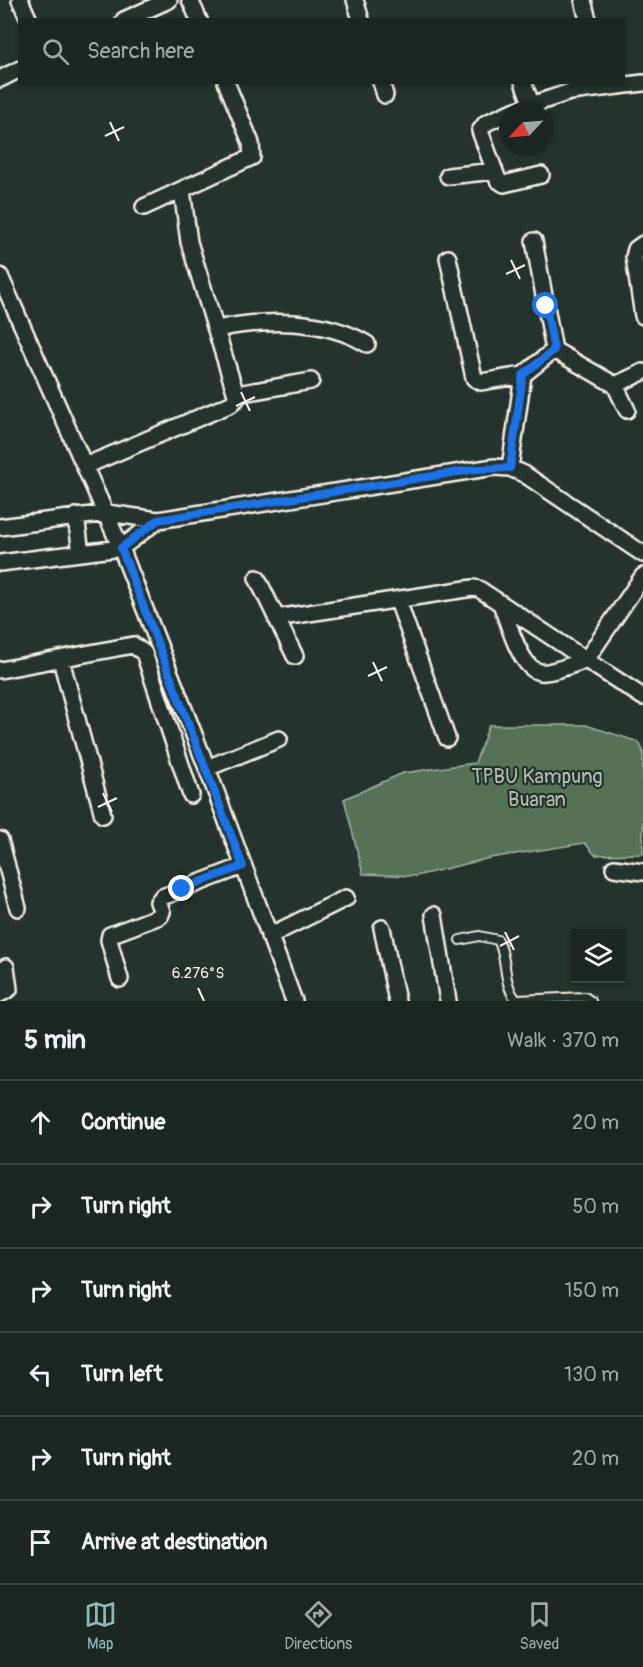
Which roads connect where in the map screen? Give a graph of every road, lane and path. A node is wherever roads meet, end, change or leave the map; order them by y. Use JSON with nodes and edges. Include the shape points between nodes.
{"nodes":[{"id":1,"x":20,"y":0,"type":"edge"},
{"id":2,"x":169,"y":0,"type":"edge"},
{"id":3,"x":190,"y":0,"type":"edge"},
{"id":4,"x":355,"y":0,"type":"edge"},
{"id":5,"x":583,"y":0,"type":"edge"},
{"id":6,"x":144,"y":5,"type":"edge"},
{"id":7,"x":28,"y":18,"type":"edge"},
{"id":8,"x":127,"y":18,"type":"edge"},
{"id":9,"x":198,"y":18,"type":"edge"},
{"id":10,"x":360,"y":18,"type":"edge"},
{"id":11,"x":588,"y":18,"type":"edge"},
{"id":12,"x":18,"y":70,"type":"edge"},
{"id":13,"x":0,"y":79,"type":"edge"},
{"id":14,"x":643,"y":83,"type":"edge"},
{"id":15,"x":227,"y":84,"type":"edge"},
{"id":16,"x":524,"y":84,"type":"edge"},
{"id":17,"x":624,"y":84,"type":"edge"},
{"id":18,"x":625,"y":84,"type":"edge"},
{"id":19,"x":604,"y":85,"type":"edge"},
{"id":20,"x":531,"y":102,"type":"edge"},
{"id":21,"x":535,"y":102,"type":"edge"},
{"id":22,"x":499,"y":117,"type":"edge"},
{"id":23,"x":495,"y":171,"type":"junction"},
{"id":24,"x":448,"y":176,"type":"dead end"},
{"id":25,"x":541,"y":176,"type":"dead end"},
{"id":26,"x":182,"y":190,"type":"junction"},
{"id":27,"x":144,"y":207,"type":"dead end"},
{"id":28,"x":534,"y":241,"type":"dead end"},
{"id":29,"x":643,"y":244,"type":"edge"},
{"id":30,"x":448,"y":258,"type":"dead end"},
{"id":31,"x":0,"y":276,"type":"edge"},
{"id":32,"x":641,"y":290,"type":"edge"},
{"id":33,"x":643,"y":316,"type":"edge"},
{"id":34,"x":217,"y":329,"type":"junction"},
{"id":35,"x":368,"y":344,"type":"dead end"},
{"id":36,"x":554,"y":350,"type":"junction"},
{"id":37,"x":643,"y":372,"type":"edge"},
{"id":38,"x":523,"y":375,"type":"junction"},
{"id":39,"x":311,"y":381,"type":"dead end"},
{"id":40,"x":615,"y":385,"type":"junction"},
{"id":41,"x":237,"y":394,"type":"junction"},
{"id":42,"x":627,"y":410,"type":"dead end"},
{"id":43,"x":85,"y":466,"type":"junction"},
{"id":44,"x":510,"y":468,"type":"junction"},
{"id":45,"x":107,"y":513,"type":"junction"},
{"id":46,"x":76,"y":516,"type":"junction"},
{"id":47,"x":158,"y":520,"type":"junction"},
{"id":48,"x":0,"y":527,"type":"edge"},
{"id":49,"x":121,"y":548,"type":"junction"},
{"id":50,"x":81,"y":553,"type":"junction"},
{"id":51,"x":643,"y":554,"type":"edge"},
{"id":52,"x":643,"y":561,"type":"edge"},
{"id":53,"x":0,"y":562,"type":"edge"},
{"id":54,"x":643,"y":576,"type":"edge"},
{"id":55,"x":257,"y":578,"type":"dead end"},
{"id":56,"x":398,"y":601,"type":"junction"},
{"id":57,"x":501,"y":604,"type":"junction"},
{"id":58,"x":276,"y":618,"type":"junction"},
{"id":59,"x":295,"y":656,"type":"dead end"},
{"id":60,"x":583,"y":659,"type":"junction"},
{"id":61,"x":61,"y":660,"type":"junction"},
{"id":62,"x":0,"y":670,"type":"edge"},
{"id":63,"x":643,"y":697,"type":"edge"},
{"id":64,"x":447,"y":738,"type":"dead end"},
{"id":65,"x":279,"y":739,"type":"dead end"},
{"id":66,"x":207,"y":768,"type":"junction"},
{"id":67,"x":191,"y":795,"type":"dead end"},
{"id":68,"x":103,"y":815,"type":"dead end"},
{"id":69,"x":0,"y":840,"type":"edge"},
{"id":70,"x":243,"y":866,"type":"junction"},
{"id":71,"x":614,"y":868,"type":"dead end"},
{"id":72,"x":643,"y":872,"type":"edge"},
{"id":73,"x":346,"y":898,"type":"dead end"},
{"id":74,"x":18,"y":908,"type":"dead end"},
{"id":75,"x":434,"y":915,"type":"dead end"},
{"id":76,"x":382,"y":928,"type":"dead end"},
{"id":77,"x":269,"y":936,"type":"junction"},
{"id":78,"x":460,"y":940,"type":"dead end"},
{"id":79,"x":6,"y":967,"type":"dead end"},
{"id":80,"x":120,"y":979,"type":"dead end"},
{"id":81,"x":0,"y":994,"type":"edge"},
{"id":82,"x":294,"y":1001,"type":"edge"},
{"id":83,"x":397,"y":1001,"type":"edge"},
{"id":84,"x":448,"y":1001,"type":"edge"},
{"id":85,"x":591,"y":1001,"type":"edge"}],
"edges":[{"from":1,"to":7,"type":"street"},
{"from":2,"to":6,"type":"street"},
{"from":3,"to":9,"type":"street"},
{"from":4,"to":10,"type":"street"},
{"from":5,"to":11,"type":"street"},
{"from":6,"to":8,"type":"street"},
{"from":12,"to":13,"type":"street"},
{"from":14,"to":18,"type":"street"},
{"from":15,"to":26,"type":"street","via":[[251,143],[252,157]]},
{"from":16,"to":20,"type":"street"},
{"from":17,"to":19,"type":"street"},
{"from":19,"to":21,"type":"street"},
{"from":22,"to":23,"type":"street","via":[[480,130]]},
{"from":23,"to":24,"type":"street"},
{"from":23,"to":25,"type":"street","via":[[504,184]]},
{"from":26,"to":27,"type":"street"},
{"from":26,"to":34,"type":"street","via":[[189,242]]},
{"from":28,"to":36,"type":"street"},
{"from":29,"to":32,"type":"street","via":[[634,257]]},
{"from":30,"to":38,"type":"street","via":[[474,378],[481,382]]},
{"from":31,"to":43,"type":"street"},
{"from":32,"to":33,"type":"street"},
{"from":34,"to":35,"type":"street","via":[[252,322],[329,327],[348,332]]},
{"from":34,"to":41,"type":"street"},
{"from":36,"to":38,"type":"street"},
{"from":36,"to":40,"type":"street"},
{"from":37,"to":40,"type":"street"},
{"from":38,"to":44,"type":"street"},
{"from":39,"to":41,"type":"street"},
{"from":40,"to":42,"type":"street"},
{"from":41,"to":43,"type":"street","via":[[231,404]]},
{"from":43,"to":45,"type":"street"},
{"from":44,"to":47,"type":"street","via":[[477,469]]},
{"from":44,"to":51,"type":"street"},
{"from":45,"to":46,"type":"street"},
{"from":45,"to":47,"type":"street"},
{"from":45,"to":49,"type":"street"},
{"from":46,"to":48,"type":"street"},
{"from":46,"to":50,"type":"street"},
{"from":47,"to":49,"type":"street"},
{"from":49,"to":50,"type":"street"},
{"from":49,"to":66,"type":"street"},
{"from":50,"to":53,"type":"street"},
{"from":52,"to":60,"type":"street"},
{"from":54,"to":60,"type":"street"},
{"from":55,"to":58,"type":"street"},
{"from":56,"to":57,"type":"street","via":[[473,588]]},
{"from":56,"to":58,"type":"street"},
{"from":56,"to":64,"type":"street"},
{"from":57,"to":60,"type":"street"},
{"from":57,"to":60,"type":"street","via":[[521,656],[531,668],[542,673]]},
{"from":58,"to":59,"type":"street"},
{"from":60,"to":63,"type":"street"},
{"from":61,"to":62,"type":"street"},
{"from":61,"to":67,"type":"street","via":[[133,645],[141,650]]},
{"from":61,"to":68,"type":"street"},
{"from":65,"to":66,"type":"street"},
{"from":66,"to":70,"type":"street"},
{"from":69,"to":74,"type":"street"},
{"from":70,"to":77,"type":"street"},
{"from":70,"to":80,"type":"street","via":[[162,897],[158,917],[110,935]]},
{"from":71,"to":72,"type":"street"},
{"from":73,"to":77,"type":"street"},
{"from":75,"to":84,"type":"street"},
{"from":76,"to":83,"type":"street"},
{"from":77,"to":82,"type":"street"},
{"from":78,"to":85,"type":"lane","via":[[478,936],[498,940],[503,948],[507,983],[516,999],[585,997]]},
{"from":79,"to":81,"type":"street","via":[[9,989]]}]}
